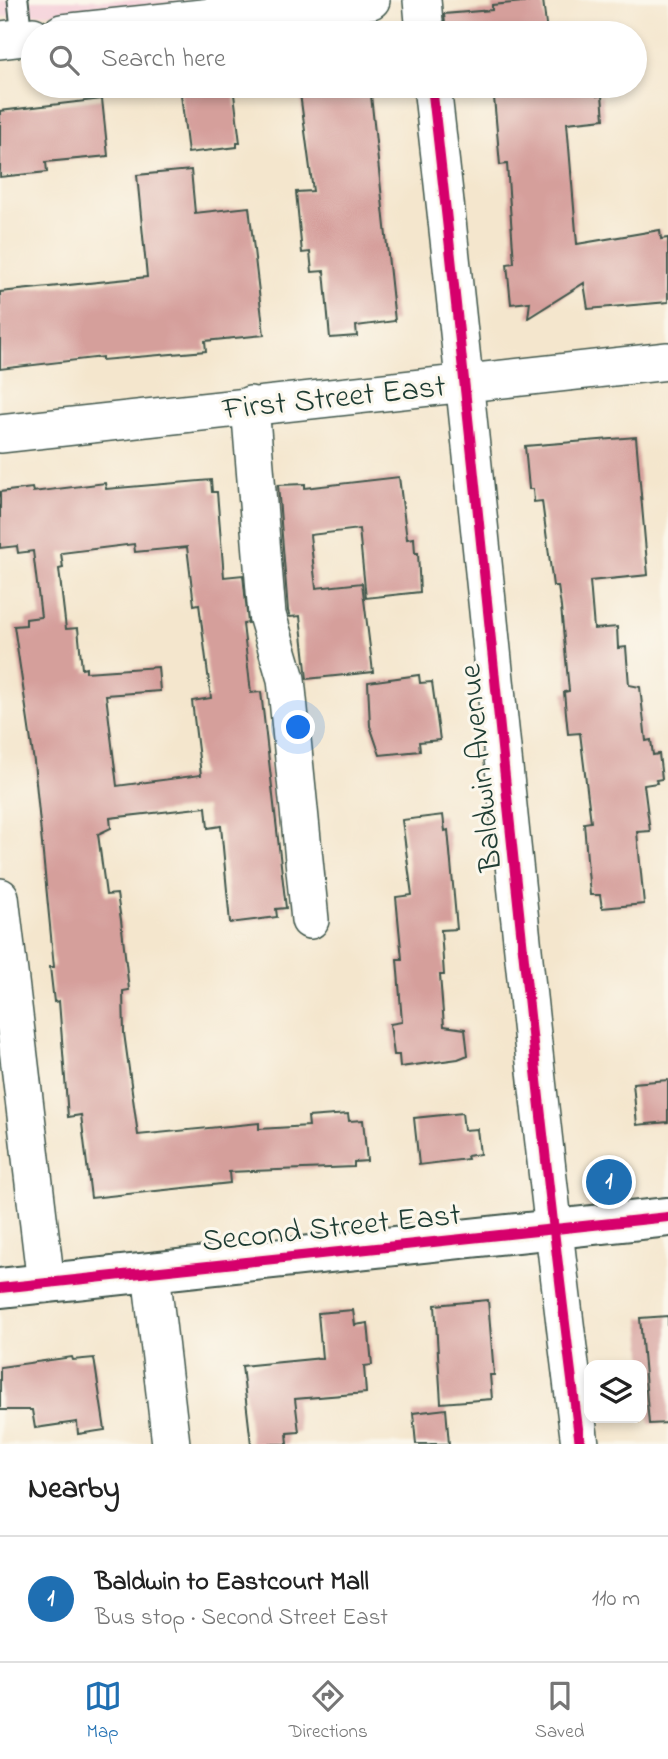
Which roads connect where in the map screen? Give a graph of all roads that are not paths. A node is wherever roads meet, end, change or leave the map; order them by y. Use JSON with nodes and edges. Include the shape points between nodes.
{"nodes":[{"id":1,"x":18,"y":0,"type":"edge"},
{"id":2,"x":371,"y":0,"type":"edge"},
{"id":3,"x":422,"y":0,"type":"edge"},
{"id":4,"x":174,"y":21,"type":"edge"},
{"id":5,"x":424,"y":21,"type":"edge"},
{"id":6,"x":18,"y":38,"type":"edge"},
{"id":7,"x":433,"y":98,"type":"edge"},
{"id":8,"x":668,"y":360,"type":"edge"},
{"id":9,"x":465,"y":381,"type":"junction"},
{"id":10,"x":250,"y":405,"type":"junction"},
{"id":11,"x":0,"y":434,"type":"edge"},
{"id":12,"x":0,"y":897,"type":"edge"},
{"id":13,"x":310,"y":920,"type":"dead end"},
{"id":14,"x":668,"y":1217,"type":"edge"},
{"id":15,"x":553,"y":1229,"type":"junction"},
{"id":16,"x":150,"y":1272,"type":"junction"},
{"id":17,"x":46,"y":1284,"type":"junction"},
{"id":18,"x":0,"y":1288,"type":"edge"},
{"id":19,"x":171,"y":1444,"type":"edge"},
{"id":20,"x":580,"y":1444,"type":"edge"}],
"edges":[{"from":1,"to":6,"type":"lane"},
{"from":2,"to":4,"type":"street"},
{"from":3,"to":5,"type":"street"},
{"from":7,"to":9,"type":"street","name":"Baldwin Avenue"},
{"from":8,"to":9,"type":"street","name":"First Street East"},
{"from":9,"to":10,"type":"street","name":"First Street East"},
{"from":9,"to":15,"type":"street","name":"Baldwin Avenue"},
{"from":10,"to":11,"type":"street","name":"First Street East"},
{"from":10,"to":13,"type":"street","via":[[267,615],[286,679]]},
{"from":12,"to":17,"type":"street"},
{"from":14,"to":15,"type":"main road","name":"Second Street East"},
{"from":15,"to":16,"type":"main road","name":"Second Street East"},
{"from":15,"to":20,"type":"street","name":"Baldwin Avenue"},
{"from":16,"to":17,"type":"main road","name":"Second Street East"},
{"from":16,"to":19,"type":"street"},
{"from":17,"to":18,"type":"main road","name":"Second Street East"}]}
